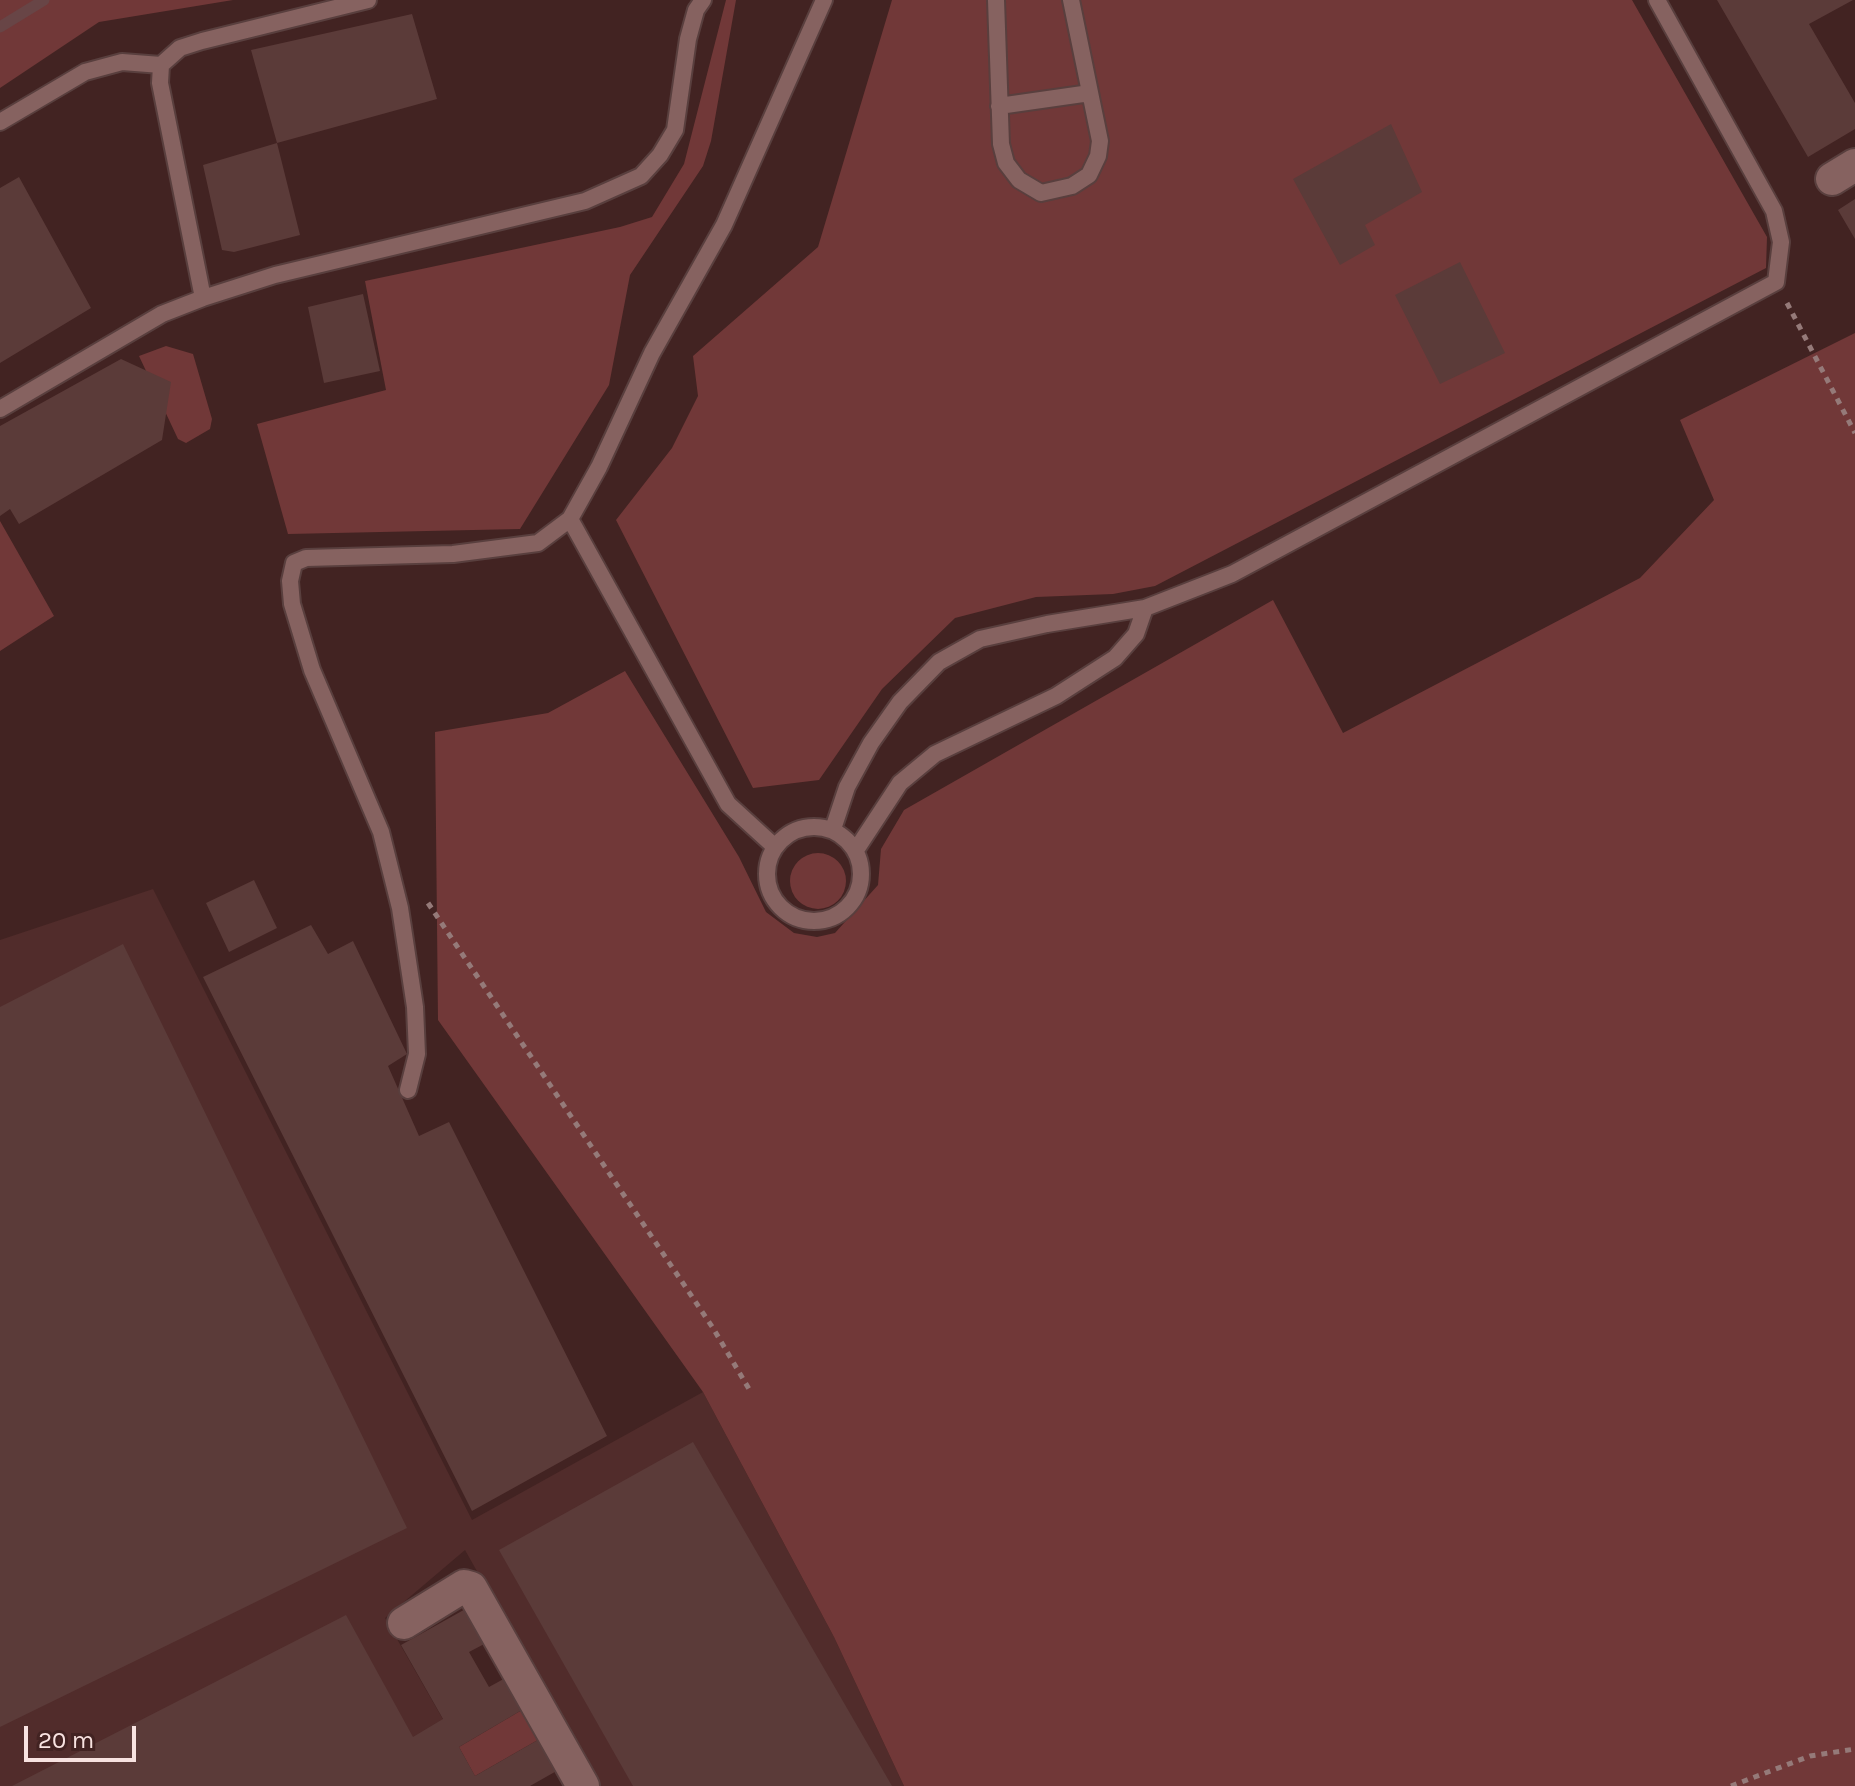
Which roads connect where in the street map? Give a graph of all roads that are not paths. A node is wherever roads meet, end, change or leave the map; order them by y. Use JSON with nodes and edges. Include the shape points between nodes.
{"nodes":[{"id":1,"x":368,"y":0,"type":"edge"},
{"id":2,"x":703,"y":0,"type":"edge"},
{"id":3,"x":824,"y":0,"type":"edge"},
{"id":4,"x":996,"y":0,"type":"edge"},
{"id":5,"x":1071,"y":0,"type":"edge"},
{"id":6,"x":1657,"y":0,"type":"edge"},
{"id":7,"x":161,"y":65,"type":"junction"},
{"id":8,"x":1090,"y":93,"type":"junction"},
{"id":9,"x":999,"y":106,"type":"junction"},
{"id":10,"x":0,"y":122,"type":"edge"},
{"id":11,"x":203,"y":298,"type":"junction"},
{"id":12,"x":0,"y":409,"type":"edge"},
{"id":13,"x":570,"y":519,"type":"junction"},
{"id":14,"x":1145,"y":608,"type":"junction"},
{"id":15,"x":833,"y":829,"type":"junction"},
{"id":16,"x":775,"y":847,"type":"junction"},
{"id":17,"x":856,"y":850,"type":"junction"},
{"id":18,"x":408,"y":1090,"type":"dead end"},
{"id":19,"x":404,"y":1623,"type":"dead end"},
{"id":20,"x":583,"y":1786,"type":"edge"}],
"edges":[{"from":1,"to":7,"type":"lane","via":[[202,41],[180,48]]},
{"from":2,"to":11,"type":"lane","via":[[688,39],[675,130],[641,176],[585,201],[275,275]]},
{"from":3,"to":13,"type":"lane","via":[[724,225],[652,353]]},
{"from":4,"to":9,"type":"lane"},
{"from":5,"to":8,"type":"lane"},
{"from":6,"to":14,"type":"lane","via":[[1774,211],[1781,242],[1776,282],[1232,574]]},
{"from":7,"to":10,"type":"lane","via":[[122,62],[85,72]]},
{"from":7,"to":11,"type":"lane","via":[[160,83]]},
{"from":8,"to":9,"type":"lane"},
{"from":8,"to":9,"type":"lane","via":[[1098,156],[1089,175],[1058,191],[1041,193],[1019,180],[1006,163]]},
{"from":11,"to":12,"type":"lane","via":[[162,314]]},
{"from":13,"to":16,"type":"lane","via":[[728,804]]},
{"from":13,"to":18,"type":"lane","via":[[538,543],[453,554],[306,558],[294,563],[292,604],[312,670],[381,832],[400,908],[415,1007],[417,1054]]},
{"from":14,"to":15,"type":"lane","via":[[980,639],[939,662],[900,702],[871,743],[847,787]]},
{"from":14,"to":17,"type":"lane","via":[[1136,634],[1115,658],[1056,696],[935,754],[900,783]]},
{"from":15,"to":16,"type":"lane","via":[[800,828]]},
{"from":15,"to":17,"type":"lane"},
{"from":16,"to":17,"type":"lane","via":[[766,877],[778,905],[805,920],[820,921],[848,908],[857,895],[862,880]]},
{"from":19,"to":20,"type":"street","via":[[464,1586],[471,1588]]}]}
